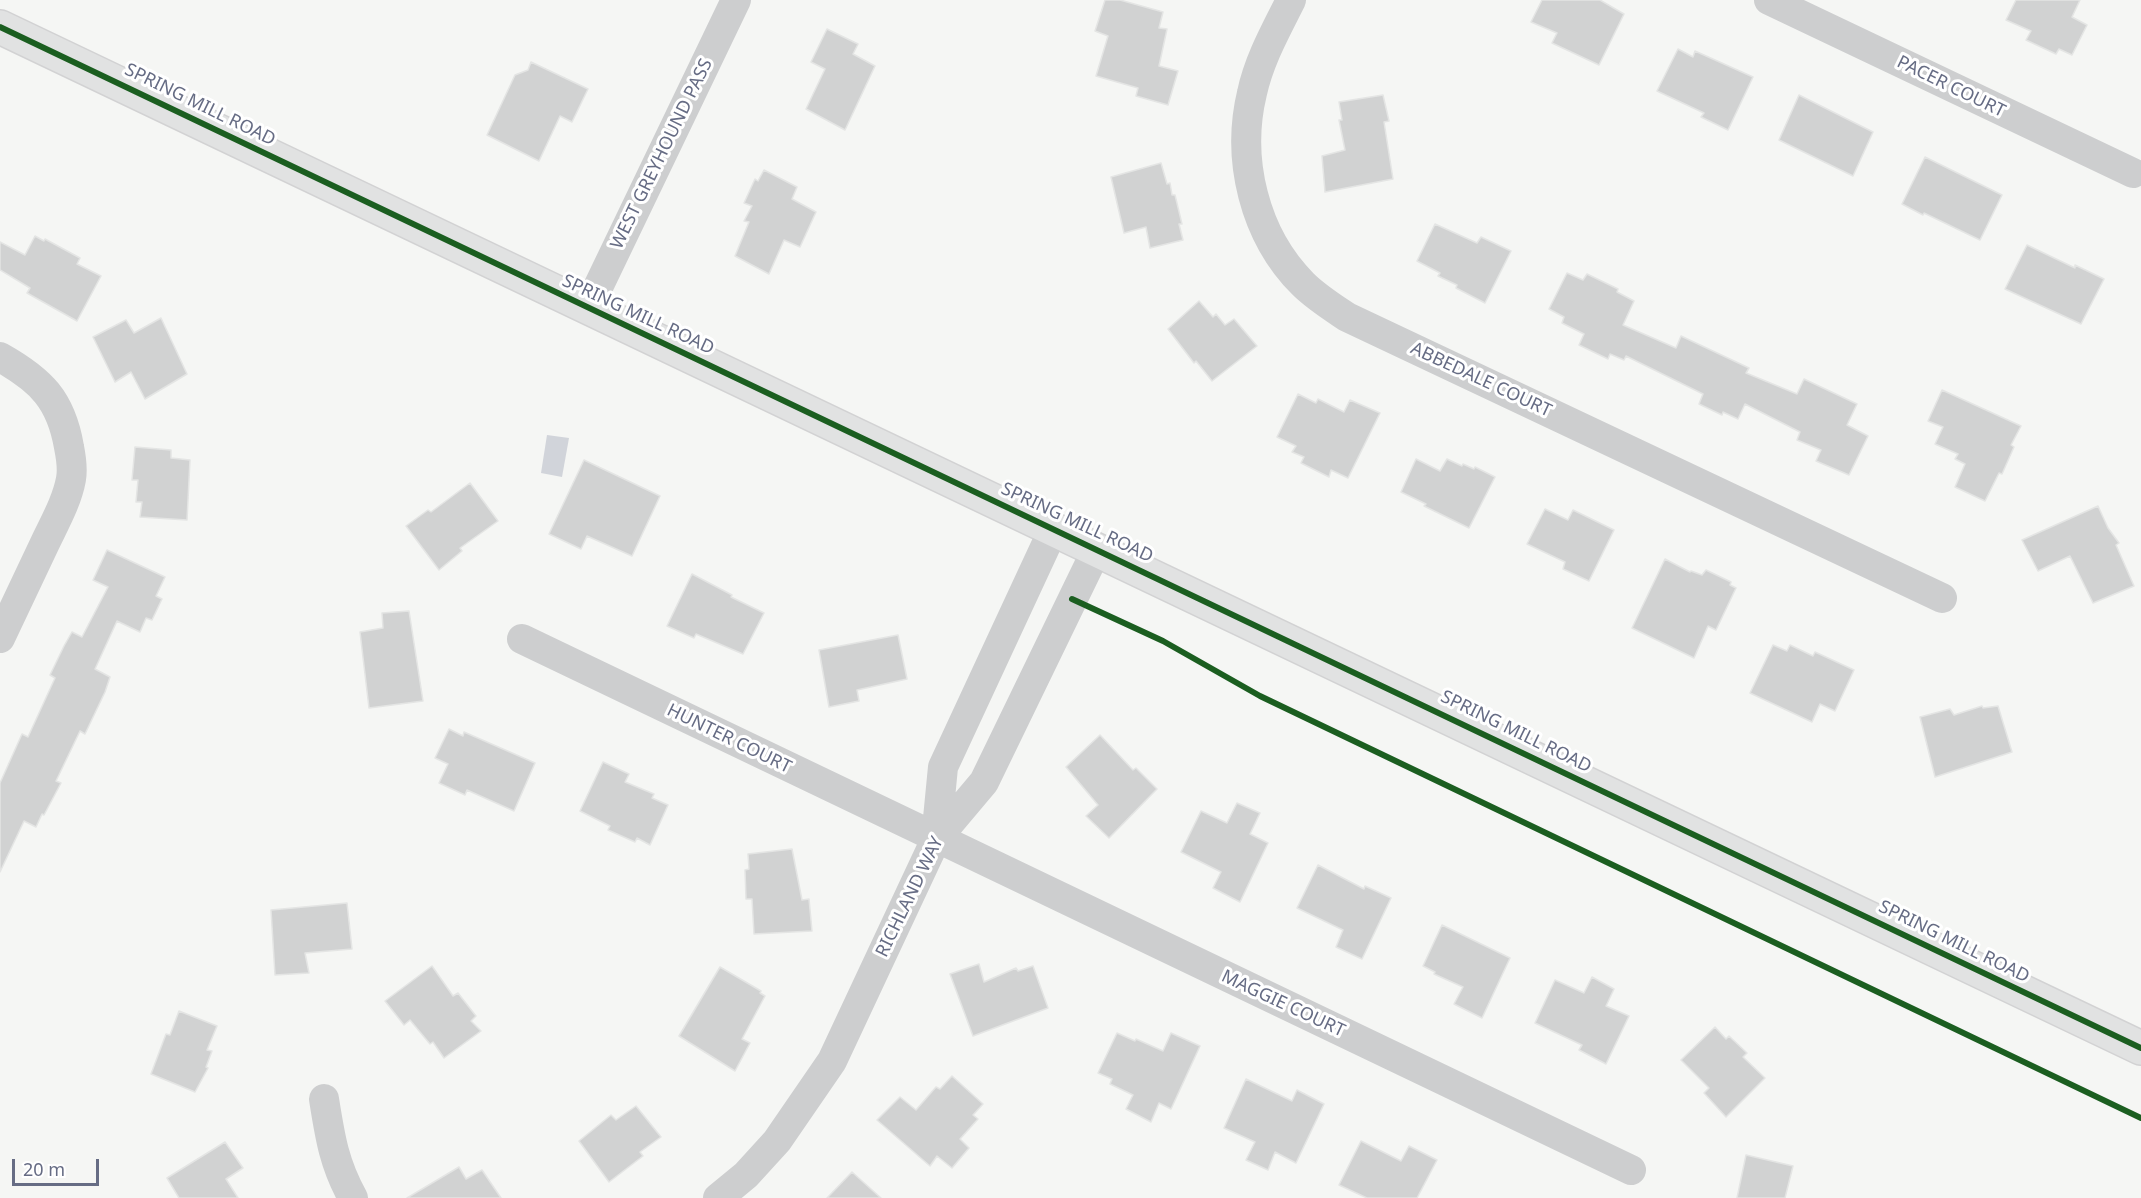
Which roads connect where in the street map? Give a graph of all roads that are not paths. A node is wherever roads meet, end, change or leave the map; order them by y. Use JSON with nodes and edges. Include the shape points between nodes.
{"nodes":[{"id":1,"x":736,"y":0,"type":"edge"},
{"id":2,"x":1291,"y":0,"type":"edge"},
{"id":3,"x":1769,"y":0,"type":"edge"},
{"id":4,"x":0,"y":27,"type":"edge"},
{"id":5,"x":2133,"y":174,"type":"dead end"},
{"id":6,"x":588,"y":308,"type":"junction"},
{"id":7,"x":0,"y":357,"type":"edge"},
{"id":8,"x":1054,"y":528,"type":"junction"},
{"id":9,"x":1097,"y":549,"type":"junction"},
{"id":10,"x":1942,"y":598,"type":"dead end"},
{"id":11,"x":0,"y":638,"type":"edge"},
{"id":12,"x":522,"y":639,"type":"dead end"},
{"id":13,"x":936,"y":839,"type":"junction"},
{"id":14,"x":2141,"y":1048,"type":"edge"},
{"id":15,"x":324,"y":1099,"type":"dead end"},
{"id":16,"x":1631,"y":1170,"type":"dead end"},
{"id":17,"x":353,"y":1198,"type":"edge"},
{"id":18,"x":718,"y":1198,"type":"edge"}],
"edges":[{"from":1,"to":6,"type":"street","name":"WEST GREYHOUND PASS"},
{"from":2,"to":10,"type":"street","name":"ABBEDALE COURT","via":[[1263,58],[1252,92],[1245,160],[1252,196],[1266,230],[1302,283],[1347,317]]},
{"from":3,"to":5,"type":"street","name":"PACER COURT"},
{"from":4,"to":6,"type":"street","name":"SPRING MILL ROAD"},
{"from":6,"to":8,"type":"street","name":"SPRING MILL ROAD"},
{"from":7,"to":11,"type":"street","via":[[22,369],[53,399],[65,426],[71,462],[64,503]]},
{"from":8,"to":9,"type":"street","name":"SPRING MILL ROAD"},
{"from":8,"to":13,"type":"street","via":[[943,767]]},
{"from":9,"to":13,"type":"street","name":"RICHLAND WAY","via":[[984,782]]},
{"from":9,"to":14,"type":"street","name":"SPRING MILL ROAD"},
{"from":12,"to":13,"type":"street","name":"HUNTER COURT"},
{"from":13,"to":16,"type":"street","name":"MAGGIE COURT"},
{"from":13,"to":18,"type":"street","name":"RICHLAND WAY","via":[[832,1061],[777,1141]]},
{"from":15,"to":17,"type":"street","via":[[334,1156]]}]}
